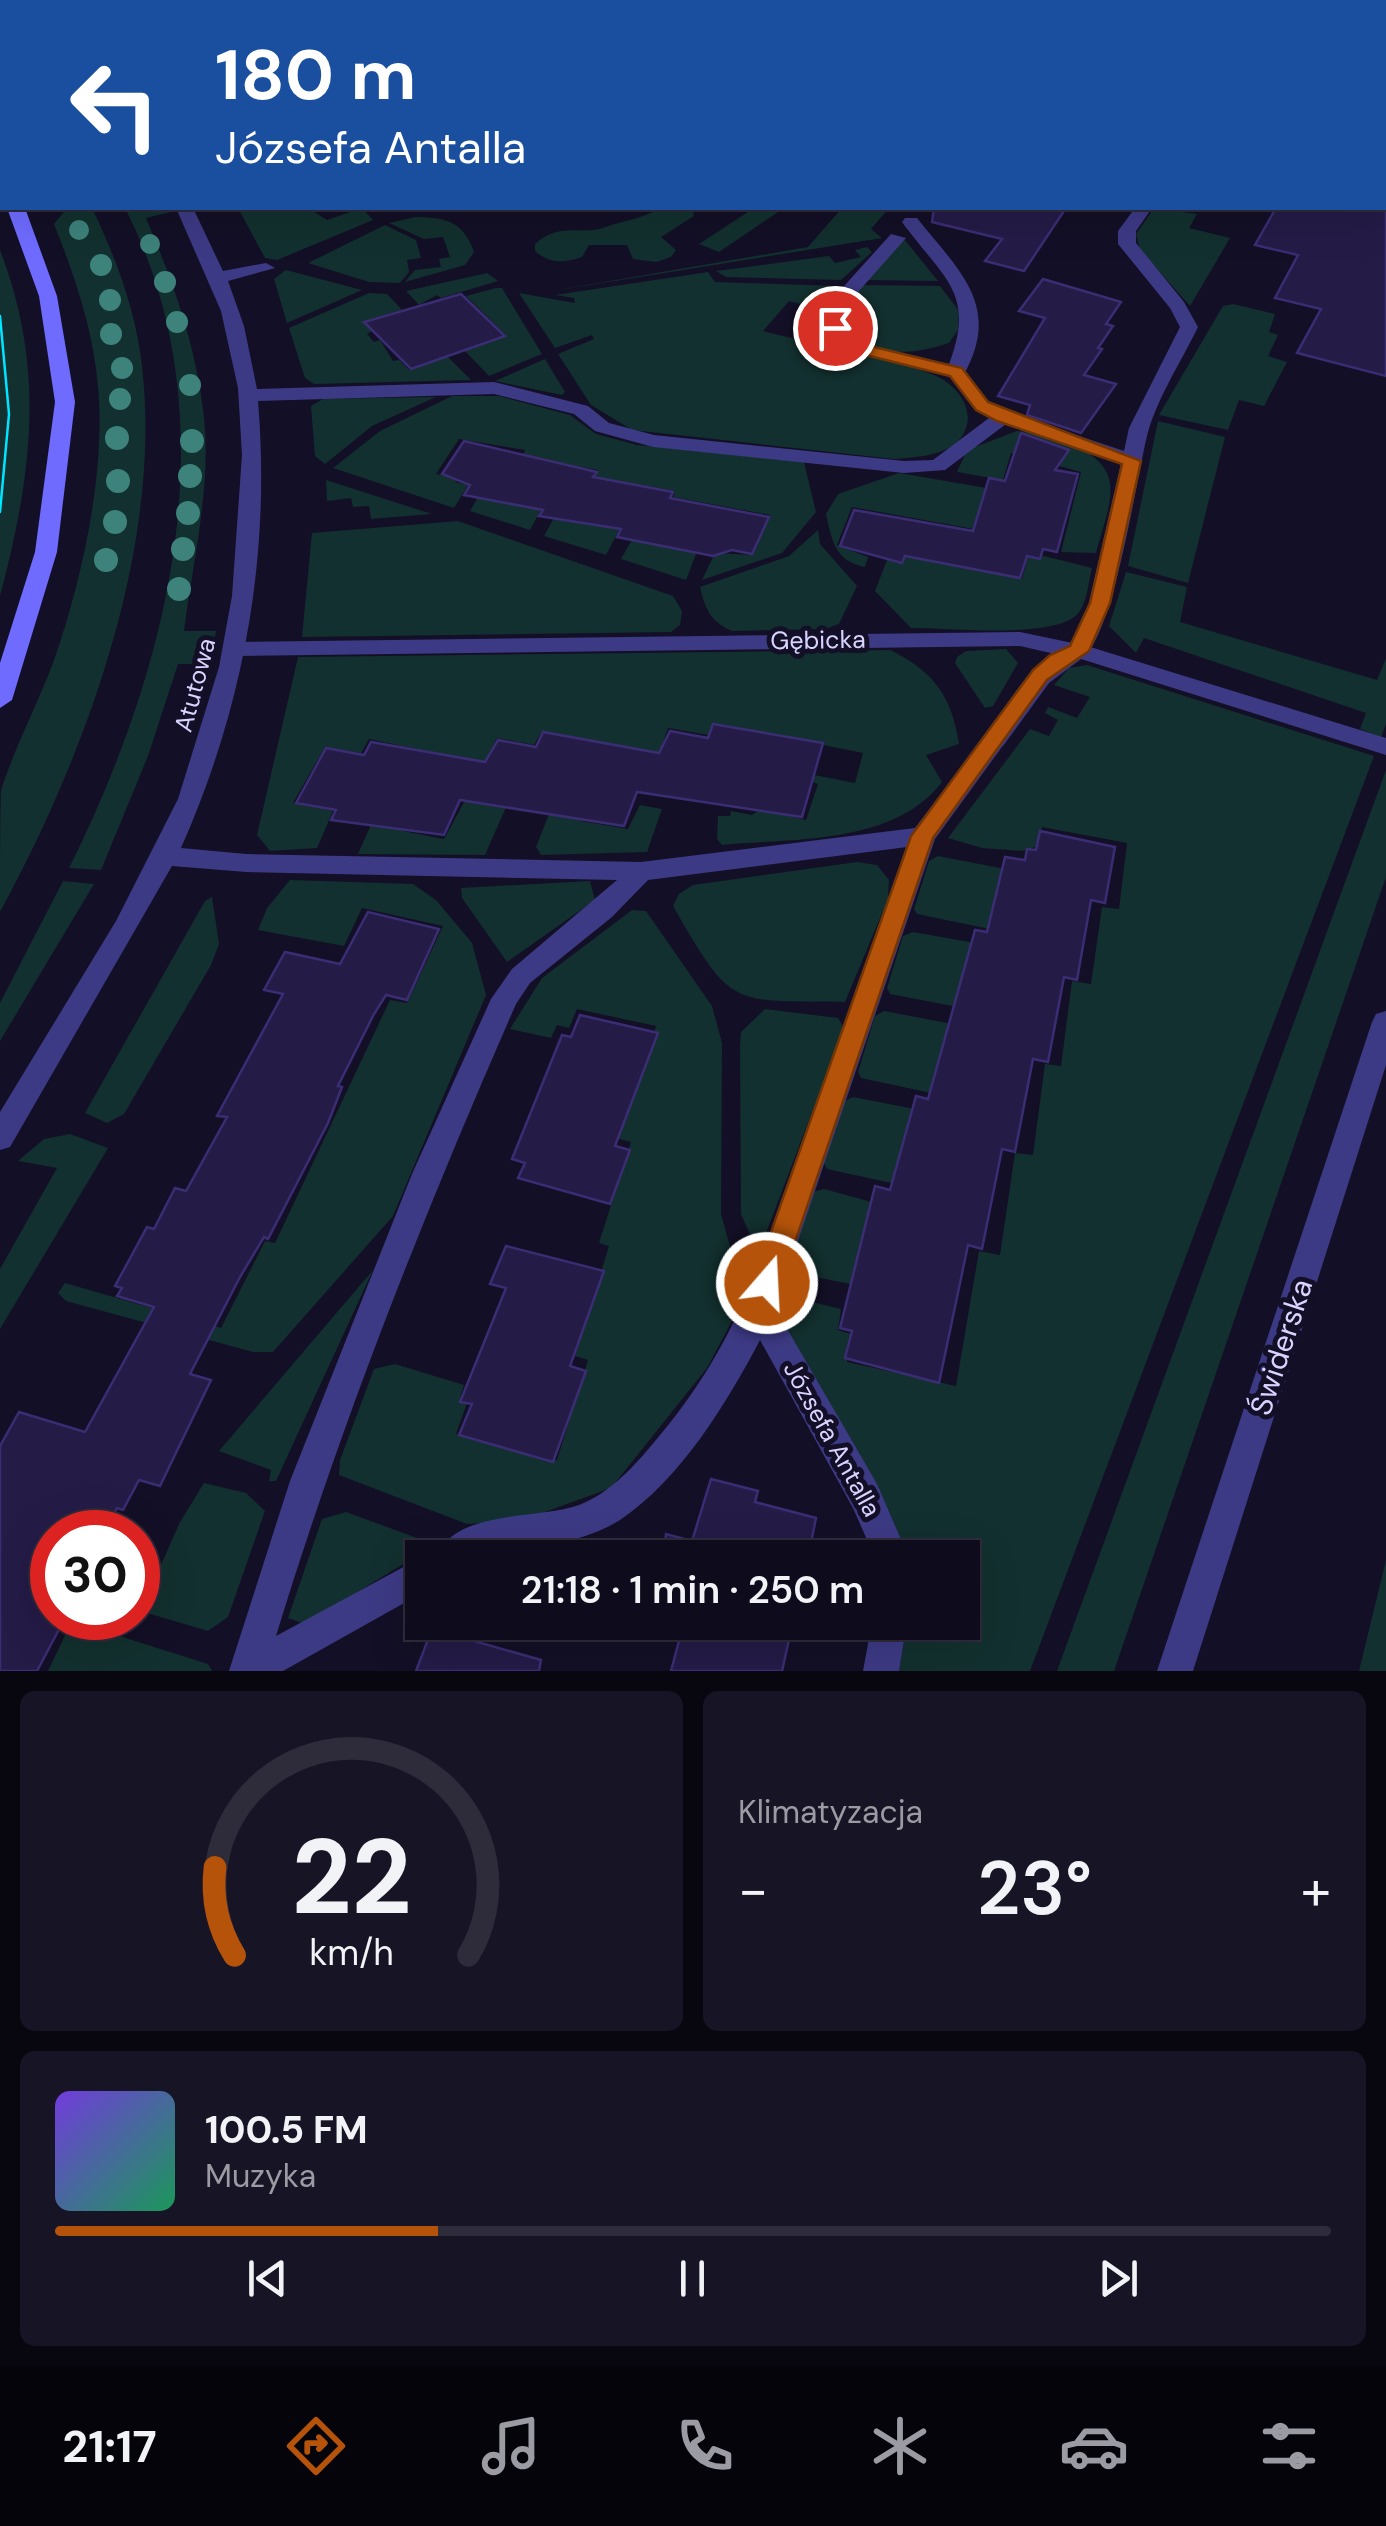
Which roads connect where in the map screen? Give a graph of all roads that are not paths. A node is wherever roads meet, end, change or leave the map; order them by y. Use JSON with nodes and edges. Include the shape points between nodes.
{"nodes":[{"id":1,"x":20,"y":210,"type":"edge"},
{"id":2,"x":186,"y":210,"type":"edge"},
{"id":3,"x":1142,"y":210,"type":"edge"},
{"id":4,"x":918,"y":215,"type":"edge"},
{"id":5,"x":266,"y":268,"type":"dead end"},
{"id":6,"x":216,"y":278,"type":"junction"},
{"id":7,"x":956,"y":372,"type":"junction"},
{"id":8,"x":247,"y":396,"type":"junction"},
{"id":9,"x":1004,"y":417,"type":"junction"},
{"id":10,"x":1132,"y":461,"type":"junction"},
{"id":11,"x":235,"y":649,"type":"junction"},
{"id":12,"x":1078,"y":651,"type":"junction"},
{"id":13,"x":0,"y":700,"type":"edge"},
{"id":14,"x":1386,"y":747,"type":"edge"},
{"id":15,"x":923,"y":836,"type":"junction"},
{"id":16,"x":165,"y":856,"type":"junction"},
{"id":17,"x":641,"y":871,"type":"junction"},
{"id":18,"x":1386,"y":1022,"type":"edge"},
{"id":19,"x":0,"y":1138,"type":"edge"},
{"id":20,"x":758,"y":1309,"type":"junction"},
{"id":21,"x":485,"y":1540,"type":"edge"},
{"id":22,"x":884,"y":1540,"type":"edge"},
{"id":23,"x":405,"y":1583,"type":"edge"},
{"id":24,"x":887,"y":1640,"type":"edge"},
{"id":25,"x":248,"y":1671,"type":"edge"},
{"id":26,"x":881,"y":1671,"type":"edge"},
{"id":27,"x":1176,"y":1671,"type":"edge"}],
"edges":[{"from":1,"to":13,"type":"street","via":[[48,296],[64,402],[46,552]]},
{"from":2,"to":6,"type":"street","name":"Atutowa"},
{"from":3,"to":10,"type":"street","via":[[1126,231],[1127,244],[1188,328],[1139,428]]},
{"from":4,"to":7,"type":"street","via":[[972,303],[972,338]]},
{"from":4,"to":7,"type":"street","via":[[842,299],[835,328],[864,350]]},
{"from":5,"to":6,"type":"street"},
{"from":6,"to":8,"type":"street","name":"Atutowa","via":[[235,327]]},
{"from":7,"to":9,"type":"street","via":[[982,406]]},
{"from":8,"to":9,"type":"street","via":[[494,388],[581,410],[602,427],[653,441],[904,467],[938,466]]},
{"from":8,"to":11,"type":"street","name":"Atutowa","via":[[256,481]]},
{"from":9,"to":10,"type":"street"},
{"from":10,"to":12,"type":"street","via":[[1100,603]]},
{"from":11,"to":12,"type":"street","name":"Gębicka","via":[[914,638],[1020,639]]},
{"from":11,"to":16,"type":"street","name":"Atutowa"},
{"from":12,"to":14,"type":"street","name":"Gębicka"},
{"from":12,"to":15,"type":"street","via":[[1040,675]]},
{"from":15,"to":17,"type":"street"},
{"from":15,"to":20,"type":"street"},
{"from":16,"to":17,"type":"street"},
{"from":16,"to":19,"type":"street","name":"Atutowa"},
{"from":17,"to":25,"type":"street","via":[[521,976],[505,999],[427,1174],[306,1482]]},
{"from":18,"to":27,"type":"street","name":"Świderska"},
{"from":20,"to":21,"type":"street","via":[[742,1348],[677,1438],[620,1498],[587,1520]]},
{"from":20,"to":22,"type":"street","name":"Józsefa Antalla"},
{"from":23,"to":25,"type":"street"},
{"from":24,"to":26,"type":"street"}]}
